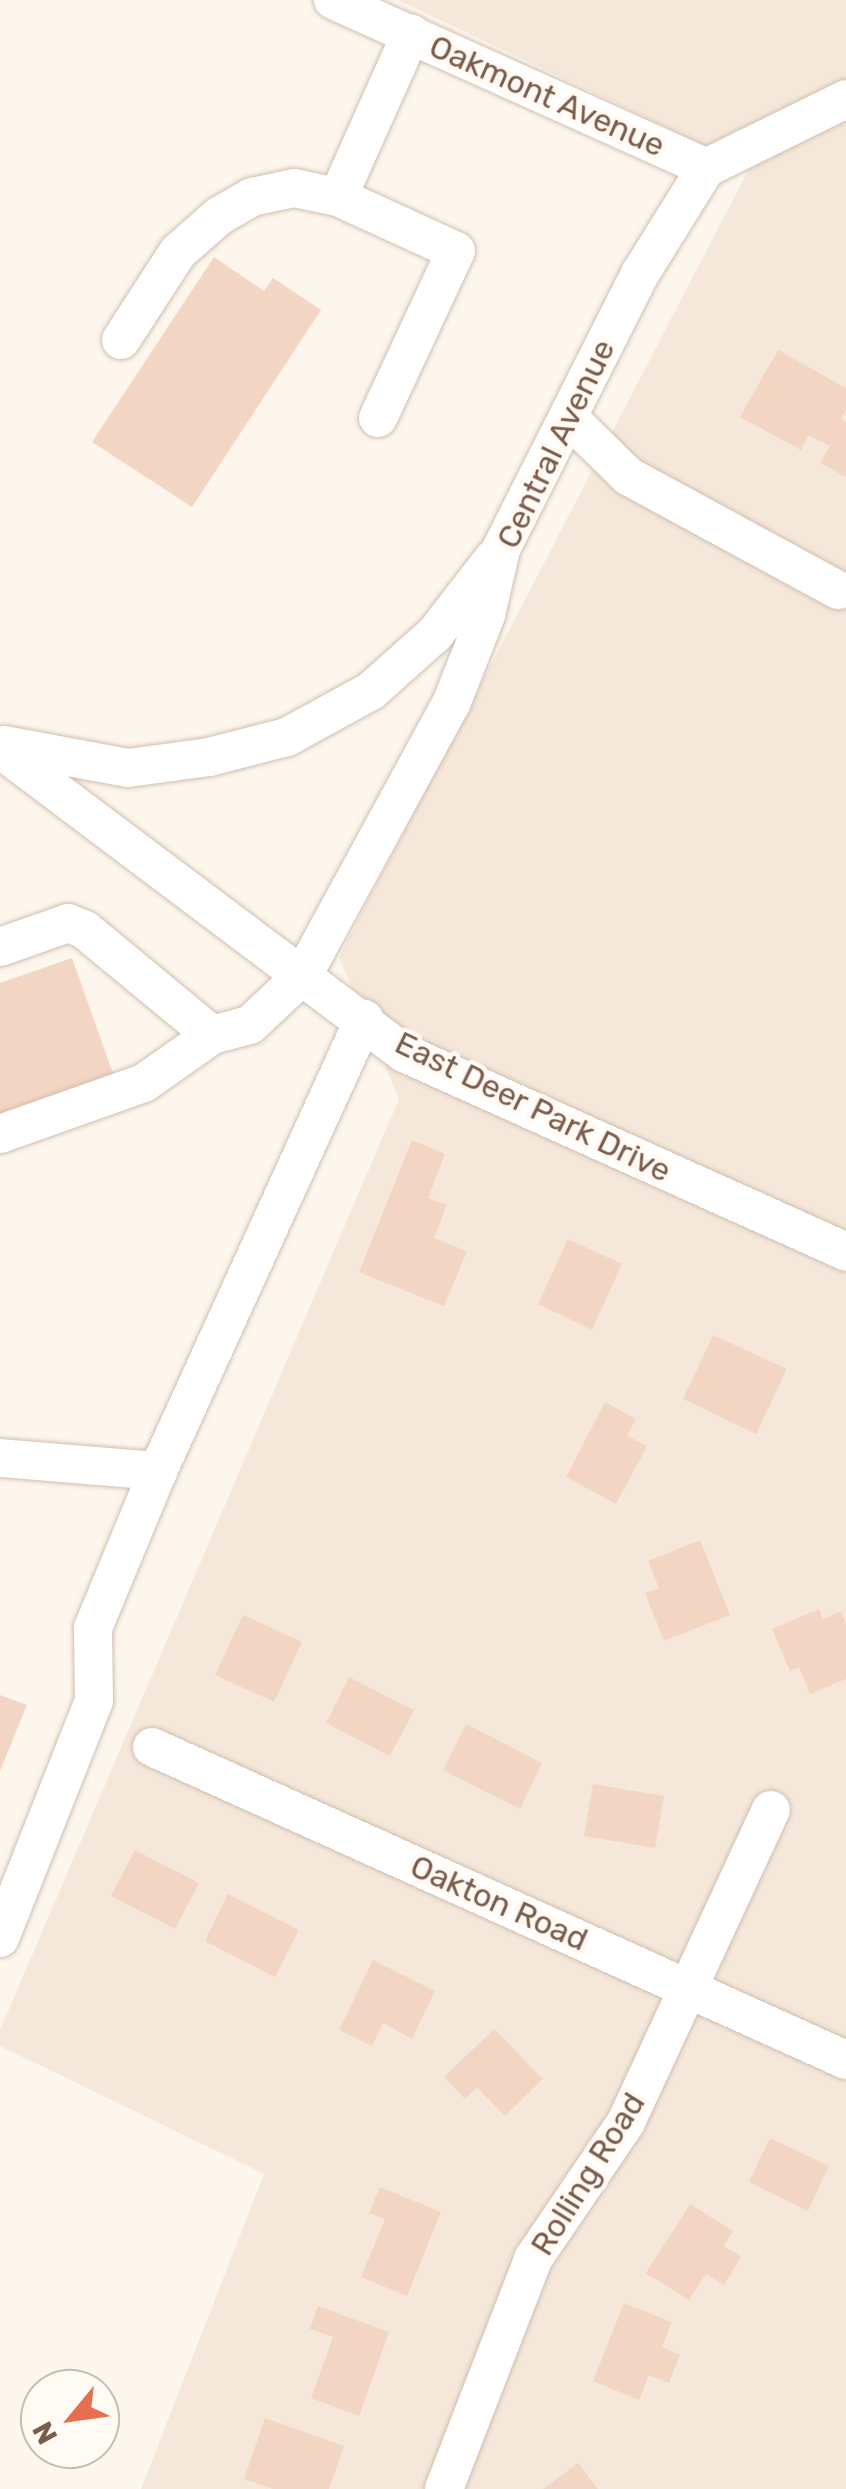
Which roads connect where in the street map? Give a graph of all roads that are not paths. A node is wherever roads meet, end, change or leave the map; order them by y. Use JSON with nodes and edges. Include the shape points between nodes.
{"nodes":[{"id":1,"x":333,"y":0,"type":"edge"},
{"id":2,"x":411,"y":34,"type":"junction"},
{"id":3,"x":846,"y":99,"type":"edge"},
{"id":4,"x":706,"y":168,"type":"junction"},
{"id":5,"x":338,"y":197,"type":"junction"},
{"id":6,"x":122,"y":340,"type":"dead end"},
{"id":7,"x":378,"y":418,"type":"dead end"},
{"id":8,"x":569,"y":418,"type":"junction"},
{"id":9,"x":501,"y":549,"type":"junction"},
{"id":10,"x":838,"y":590,"type":"dead end"},
{"id":11,"x":0,"y":747,"type":"edge"},
{"id":12,"x":0,"y":946,"type":"edge"},
{"id":13,"x":303,"y":975,"type":"junction"},
{"id":14,"x":364,"y":1020,"type":"junction"},
{"id":15,"x":212,"y":1035,"type":"junction"},
{"id":16,"x":0,"y":1134,"type":"edge"},
{"id":17,"x":846,"y":1252,"type":"edge"},
{"id":18,"x":0,"y":1458,"type":"edge"},
{"id":19,"x":158,"y":1471,"type":"junction"},
{"id":20,"x":152,"y":1747,"type":"dead end"},
{"id":21,"x":772,"y":1810,"type":"dead end"},
{"id":22,"x":0,"y":1938,"type":"edge"},
{"id":23,"x":691,"y":1989,"type":"junction"},
{"id":24,"x":846,"y":2060,"type":"edge"},
{"id":25,"x":444,"y":2489,"type":"edge"}],
"edges":[{"from":1,"to":2,"type":"street","name":"Oakmont Avenue"},
{"from":2,"to":4,"type":"street","name":"Oakmont Avenue"},
{"from":2,"to":5,"type":"street"},
{"from":3,"to":4,"type":"street"},
{"from":4,"to":8,"type":"street","name":"Central Avenue","via":[[640,274]]},
{"from":5,"to":6,"type":"street","via":[[294,188],[252,197],[218,216],[178,252]]},
{"from":5,"to":7,"type":"street","via":[[456,251]]},
{"from":8,"to":9,"type":"street","name":"Central Avenue"},
{"from":8,"to":10,"type":"street","via":[[628,476]]},
{"from":9,"to":11,"type":"street","name":"East Deer Park Drive","via":[[435,634],[371,690],[287,737],[209,758],[128,768]]},
{"from":9,"to":13,"type":"street","name":"Central Avenue","via":[[486,615],[451,704]]},
{"from":11,"to":13,"type":"street","name":"East Deer Park Drive"},
{"from":12,"to":15,"type":"street","via":[[68,923],[85,930]]},
{"from":13,"to":14,"type":"street","name":"East Deer Park Drive"},
{"from":13,"to":15,"type":"street","name":"Central Avenue","via":[[250,1024]]},
{"from":14,"to":17,"type":"street","name":"East Deer Park Drive","via":[[404,1053]]},
{"from":14,"to":19,"type":"street"},
{"from":15,"to":16,"type":"street","name":"Central Avenue","via":[[144,1084]]},
{"from":18,"to":19,"type":"street"},
{"from":19,"to":22,"type":"street","via":[[93,1628],[94,1701]]},
{"from":20,"to":23,"type":"street","name":"Oakton Road"},
{"from":21,"to":23,"type":"street","name":"Rolling Road"},
{"from":23,"to":24,"type":"street","name":"Oakton Road"},
{"from":23,"to":25,"type":"street","name":"Rolling Road","via":[[626,2122],[533,2260]]}]}
